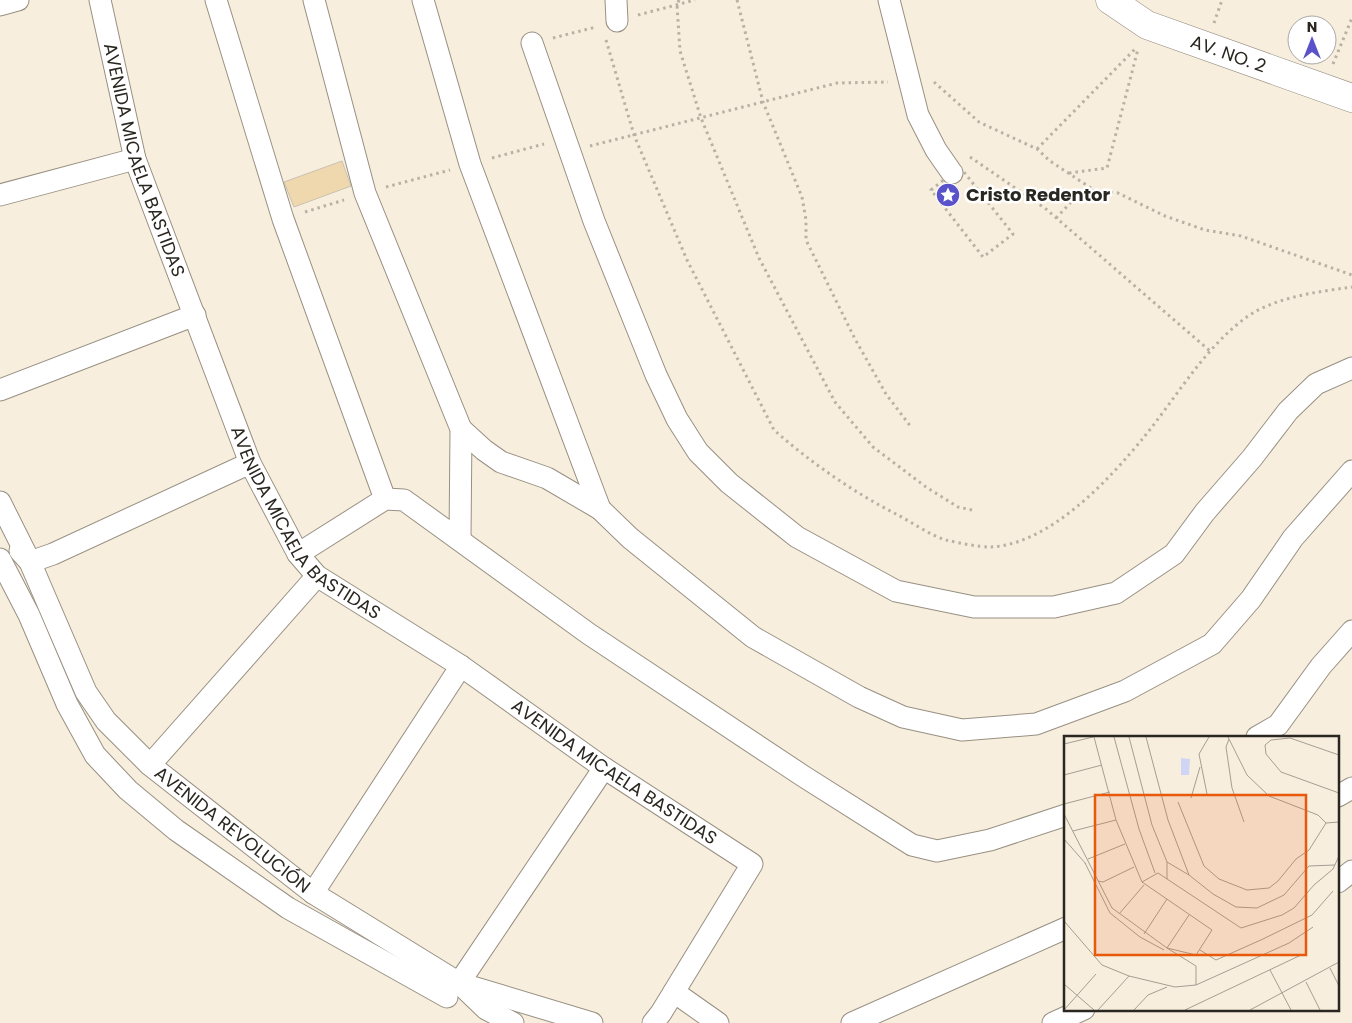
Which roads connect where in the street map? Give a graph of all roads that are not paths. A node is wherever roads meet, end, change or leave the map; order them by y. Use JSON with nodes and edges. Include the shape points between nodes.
{"nodes":[{"id":1,"x":18,"y":0,"type":"edge"},
{"id":2,"x":100,"y":0,"type":"edge"},
{"id":3,"x":216,"y":0,"type":"edge"},
{"id":4,"x":314,"y":0,"type":"edge"},
{"id":5,"x":423,"y":0,"type":"edge"},
{"id":6,"x":889,"y":0,"type":"edge"},
{"id":7,"x":1110,"y":0,"type":"edge"},
{"id":8,"x":0,"y":5,"type":"edge"},
{"id":9,"x":532,"y":43,"type":"dead end"},
{"id":10,"x":1352,"y":98,"type":"edge"},
{"id":11,"x":136,"y":159,"type":"junction"},
{"id":12,"x":952,"y":173,"type":"road end"},
{"id":13,"x":0,"y":195,"type":"edge"},
{"id":14,"x":195,"y":314,"type":"junction"},
{"id":15,"x":1352,"y":368,"type":"edge"},
{"id":16,"x":0,"y":390,"type":"edge"},
{"id":17,"x":461,"y":429,"type":"junction"},
{"id":18,"x":250,"y":463,"type":"junction"},
{"id":19,"x":1352,"y":470,"type":"edge"},
{"id":20,"x":385,"y":499,"type":"junction"},
{"id":21,"x":0,"y":502,"type":"edge"},
{"id":22,"x":600,"y":509,"type":"junction"},
{"id":23,"x":0,"y":529,"type":"edge"},
{"id":24,"x":460,"y":540,"type":"junction"},
{"id":25,"x":298,"y":554,"type":"junction"},
{"id":26,"x":0,"y":559,"type":"edge"},
{"id":27,"x":30,"y":562,"type":"junction"},
{"id":28,"x":317,"y":576,"type":"junction"},
{"id":29,"x":1352,"y":631,"type":"edge"},
{"id":30,"x":461,"y":666,"type":"junction"},
{"id":31,"x":1259,"y":736,"type":"edge"},
{"id":32,"x":150,"y":765,"type":"junction"},
{"id":33,"x":604,"y":768,"type":"junction"},
{"id":34,"x":1352,"y":788,"type":"edge"},
{"id":35,"x":1340,"y":795,"type":"edge"},
{"id":36,"x":1064,"y":816,"type":"edge"},
{"id":37,"x":1352,"y":871,"type":"edge"},
{"id":38,"x":1340,"y":880,"type":"edge"},
{"id":39,"x":313,"y":893,"type":"junction"},
{"id":40,"x":1064,"y":929,"type":"edge"},
{"id":41,"x":453,"y":990,"type":"junction"},
{"id":42,"x":674,"y":992,"type":"junction"},
{"id":43,"x":1082,"y":1010,"type":"edge"},
{"id":44,"x":513,"y":1023,"type":"edge"},
{"id":45,"x":592,"y":1023,"type":"edge"},
{"id":46,"x":652,"y":1023,"type":"edge"},
{"id":47,"x":718,"y":1023,"type":"edge"},
{"id":48,"x":852,"y":1023,"type":"edge"},
{"id":49,"x":1053,"y":1023,"type":"edge"}],
"edges":[{"from":1,"to":8,"type":"street"},
{"from":2,"to":11,"type":"street","name":"AVENIDA MICAELA BASTIDAS"},
{"from":3,"to":20,"type":"street","via":[[282,219]]},
{"from":4,"to":17,"type":"street","via":[[365,193]]},
{"from":5,"to":22,"type":"street","via":[[470,164]]},
{"from":6,"to":12,"type":"street","via":[[918,115]]},
{"from":7,"to":10,"type":"street","name":"AV. NO. 2","via":[[1148,25]]},
{"from":9,"to":15,"type":"street","via":[[594,221],[656,375],[677,419],[698,452],[729,483],[797,537],[896,591],[974,607],[1054,607],[1116,593],[1174,554],[1288,410],[1316,384]]},
{"from":11,"to":13,"type":"street"},
{"from":11,"to":14,"type":"street","name":"AVENIDA MICAELA BASTIDAS"},
{"from":14,"to":16,"type":"street"},
{"from":14,"to":18,"type":"street","name":"AVENIDA MICAELA BASTIDAS"},
{"from":17,"to":22,"type":"street","via":[[501,462],[547,478]]},
{"from":17,"to":24,"type":"street"},
{"from":18,"to":25,"type":"street","name":"AVENIDA MICAELA BASTIDAS"},
{"from":18,"to":27,"type":"street"},
{"from":19,"to":22,"type":"street","via":[[1293,538],[1251,599],[1212,644],[1125,691],[1036,724],[962,730],[894,713],[859,697],[753,637],[630,538]]},
{"from":20,"to":24,"type":"street","via":[[404,500]]},
{"from":20,"to":25,"type":"street"},
{"from":21,"to":27,"type":"street","name":"AVENIDA REVOLUCIÓN"},
{"from":23,"to":27,"type":"street"},
{"from":24,"to":36,"type":"street","via":[[589,634],[912,845],[937,851],[990,840]]},
{"from":25,"to":28,"type":"street","name":"AVENIDA MICAELA BASTIDAS"},
{"from":26,"to":41,"type":"street","via":[[29,615],[67,704],[90,746],[128,790],[176,830],[288,908]]},
{"from":27,"to":32,"type":"street","name":"AVENIDA REVOLUCIÓN","via":[[86,692],[106,722]]},
{"from":28,"to":30,"type":"street","name":"AVENIDA MICAELA BASTIDAS"},
{"from":28,"to":32,"type":"street"},
{"from":29,"to":31,"type":"street","via":[[1321,666],[1278,725]]},
{"from":30,"to":33,"type":"street","name":"AVENIDA MICAELA BASTIDAS"},
{"from":30,"to":39,"type":"street"},
{"from":32,"to":39,"type":"street","name":"AVENIDA REVOLUCIÓN"},
{"from":33,"to":41,"type":"street"},
{"from":33,"to":42,"type":"street","name":"AVENIDA MICAELA BASTIDAS","via":[[752,864]]},
{"from":34,"to":35,"type":"street"},
{"from":37,"to":38,"type":"street"},
{"from":39,"to":41,"type":"street","name":"AVENIDA REVOLUCIÓN"},
{"from":40,"to":48,"type":"street"},
{"from":41,"to":44,"type":"street"},
{"from":41,"to":45,"type":"street","name":"AVENIDA REVOLUCIÓN"},
{"from":42,"to":46,"type":"street"},
{"from":42,"to":47,"type":"street"},
{"from":43,"to":49,"type":"street"}]}
